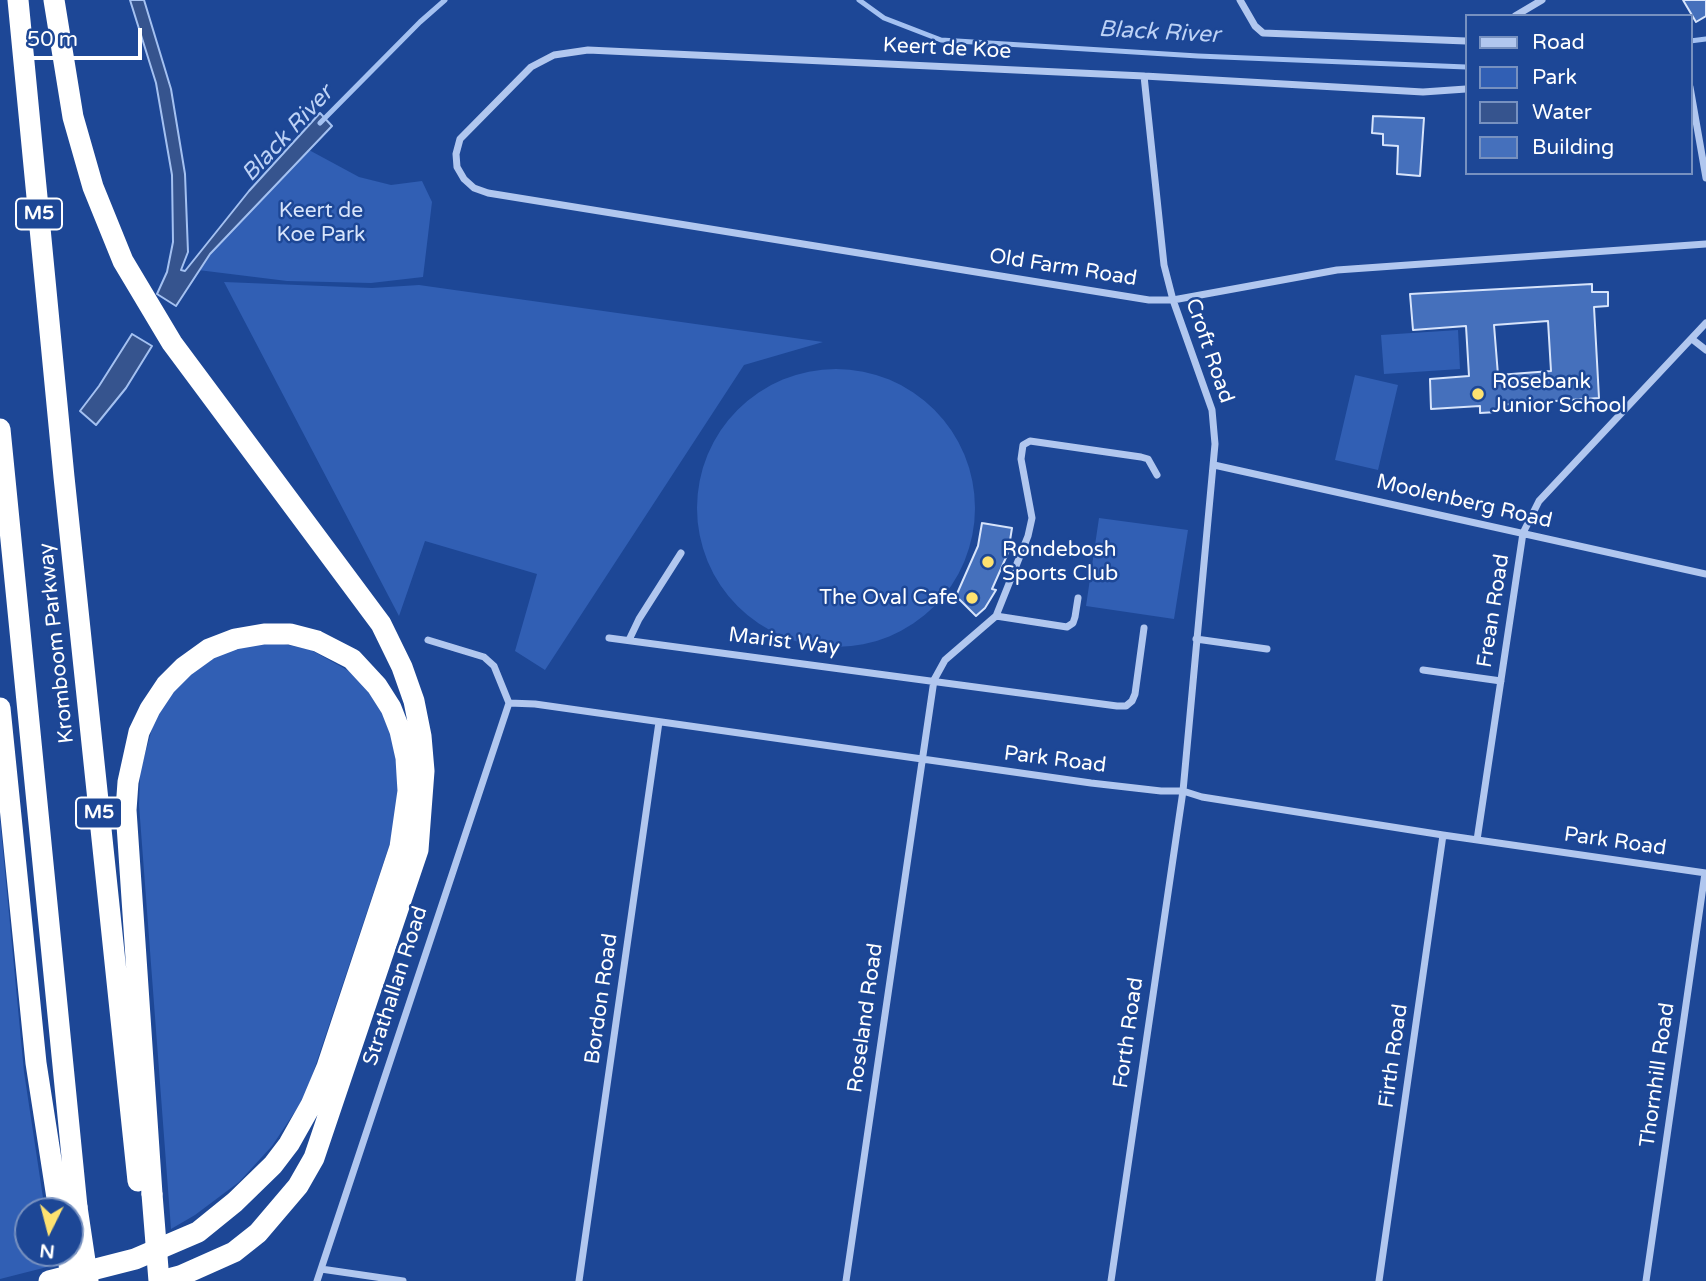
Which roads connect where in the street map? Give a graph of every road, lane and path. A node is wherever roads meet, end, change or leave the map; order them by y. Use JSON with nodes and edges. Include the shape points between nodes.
{"nodes":[{"id":1,"x":18,"y":0,"type":"edge"},
{"id":2,"x":54,"y":0,"type":"edge"},
{"id":3,"x":1240,"y":0,"type":"edge"},
{"id":4,"x":1542,"y":0,"type":"edge"},
{"id":5,"x":1518,"y":14,"type":"edge"},
{"id":6,"x":1464,"y":41,"type":"edge"},
{"id":7,"x":1144,"y":76,"type":"junction"},
{"id":8,"x":1464,"y":89,"type":"edge"},
{"id":9,"x":1692,"y":98,"type":"edge"},
{"id":10,"x":460,"y":139,"type":"joint"},
{"id":11,"x":1706,"y":178,"type":"edge"},
{"id":12,"x":1706,"y":244,"type":"edge"},
{"id":13,"x":1173,"y":300,"type":"junction"},
{"id":14,"x":1706,"y":323,"type":"edge"},
{"id":15,"x":1692,"y":339,"type":"junction"},
{"id":16,"x":1706,"y":350,"type":"edge"},
{"id":17,"x":0,"y":429,"type":"edge"},
{"id":18,"x":1214,"y":465,"type":"junction"},
{"id":19,"x":1157,"y":475,"type":"dead end"},
{"id":20,"x":1523,"y":533,"type":"junction"},
{"id":21,"x":681,"y":553,"type":"dead end"},
{"id":22,"x":1706,"y":574,"type":"edge"},
{"id":23,"x":1078,"y":598,"type":"dead end"},
{"id":24,"x":996,"y":616,"type":"junction"},
{"id":25,"x":1144,"y":628,"type":"dead end"},
{"id":26,"x":608,"y":638,"type":"dead end"},
{"id":27,"x":1196,"y":639,"type":"junction"},
{"id":28,"x":428,"y":640,"type":"dead end"},
{"id":29,"x":629,"y":640,"type":"junction"},
{"id":30,"x":1268,"y":649,"type":"dead end"},
{"id":31,"x":1423,"y":670,"type":"dead end"},
{"id":32,"x":934,"y":680,"type":"junction"},
{"id":33,"x":1501,"y":681,"type":"junction"},
{"id":34,"x":509,"y":703,"type":"junction"},
{"id":35,"x":0,"y":708,"type":"edge"},
{"id":36,"x":659,"y":722,"type":"junction"},
{"id":37,"x":920,"y":760,"type":"junction"},
{"id":38,"x":1183,"y":791,"type":"junction"},
{"id":39,"x":1443,"y":835,"type":"junction"},
{"id":40,"x":1477,"y":839,"type":"junction"},
{"id":41,"x":1706,"y":873,"type":"edge"},
{"id":42,"x":146,"y":1196,"type":"junction"},
{"id":43,"x":63,"y":1197,"type":"edge"},
{"id":44,"x":64,"y":1197,"type":"edge"},
{"id":45,"x":321,"y":1269,"type":"junction"},
{"id":46,"x":49,"y":1281,"type":"edge"},
{"id":47,"x":149,"y":1281,"type":"edge"},
{"id":48,"x":160,"y":1281,"type":"edge"},
{"id":49,"x":317,"y":1281,"type":"edge"},
{"id":50,"x":403,"y":1281,"type":"edge"},
{"id":51,"x":579,"y":1281,"type":"edge"},
{"id":52,"x":846,"y":1281,"type":"edge"},
{"id":53,"x":1111,"y":1281,"type":"edge"},
{"id":54,"x":1379,"y":1281,"type":"edge"},
{"id":55,"x":1646,"y":1281,"type":"edge"}],
"edges":[{"from":1,"to":42,"type":"highway","name":"Kromboom Parkway","number":"M5","via":[[64,477]]},
{"from":2,"to":48,"type":"highway","via":[[73,117],[93,187],[123,261],[179,352],[381,624],[414,701],[424,771],[418,850],[314,1158],[298,1186],[258,1233],[234,1252]]},
{"from":3,"to":6,"type":"street","via":[[1263,33]]},
{"from":4,"to":5,"type":"street"},
{"from":7,"to":8,"type":"street","name":"Keert de Koe","via":[[1423,92]]},
{"from":7,"to":10,"type":"street","name":"Keert de Koe","via":[[588,50],[554,55],[531,67]]},
{"from":7,"to":13,"type":"street","name":"Croft Road","via":[[1164,265]]},
{"from":9,"to":11,"type":"street"},
{"from":10,"to":13,"type":"street","name":"Old Farm Road","via":[[457,167],[474,188],[488,193],[1130,297]]},
{"from":12,"to":13,"type":"street","name":"Old Farm Road","via":[[1337,270]]},
{"from":13,"to":18,"type":"street","name":"Croft Road","via":[[1212,410]]},
{"from":14,"to":15,"type":"street","name":"Frean Road"},
{"from":15,"to":16,"type":"street"},
{"from":15,"to":20,"type":"street","name":"Frean Road","via":[[1539,500]]},
{"from":17,"to":44,"type":"highway","name":"Kromboom Parkway"},
{"from":18,"to":20,"type":"street","name":"Moolenberg Road"},
{"from":18,"to":27,"type":"street","name":"Croft Road"},
{"from":19,"to":24,"type":"street","via":[[1148,459],[1141,457],[1030,441],[1023,445],[1031,526]]},
{"from":20,"to":22,"type":"street","name":"Moolenberg Road"},
{"from":20,"to":33,"type":"street","name":"Frean Road"},
{"from":21,"to":29,"type":"street"},
{"from":23,"to":24,"type":"street","via":[[1073,624],[1068,627]]},
{"from":24,"to":32,"type":"street","via":[[945,660]]},
{"from":25,"to":32,"type":"street","name":"Marist Way","via":[[1135,694],[1126,706]]},
{"from":26,"to":29,"type":"street","name":"Marist Way"},
{"from":27,"to":30,"type":"street"},
{"from":27,"to":38,"type":"street","name":"Croft Road"},
{"from":28,"to":34,"type":"street","via":[[484,657],[494,666]]},
{"from":29,"to":32,"type":"street","name":"Marist Way"},
{"from":31,"to":33,"type":"street","name":"Frean Road"},
{"from":32,"to":37,"type":"street","name":"Roseland Road"},
{"from":33,"to":40,"type":"street","name":"Frean Road"},
{"from":34,"to":36,"type":"street","name":"Park Road"},
{"from":34,"to":45,"type":"street","name":"Strathallan Road"},
{"from":35,"to":43,"type":"highway","via":[[36,1063]]},
{"from":36,"to":37,"type":"street","name":"Park Road"},
{"from":36,"to":51,"type":"street","name":"Bordon Road"},
{"from":37,"to":38,"type":"street","name":"Park Road"},
{"from":37,"to":52,"type":"street","name":"Roseland Road"},
{"from":38,"to":39,"type":"street","name":"Park Road"},
{"from":38,"to":53,"type":"street","name":"Forth Road"},
{"from":39,"to":40,"type":"street","name":"Park Road"},
{"from":39,"to":54,"type":"street","name":"Firth Road"},
{"from":40,"to":41,"type":"street","name":"Park Road"},
{"from":41,"to":55,"type":"street","name":"Thornhill Road"},
{"from":42,"to":46,"type":"highway","via":[[126,810],[139,732],[166,685],[209,649],[235,639],[290,634],[352,659],[391,708],[406,758],[408,791],[400,847],[327,1067],[311,1105],[273,1165],[198,1232],[135,1259]]},
{"from":42,"to":47,"type":"highway","name":"Kromboom Parkway","number":"M5"},
{"from":42,"to":48,"type":"highway","bridge":true},
{"from":45,"to":49,"type":"street","name":"Strathallan Road"},
{"from":45,"to":50,"type":"street"}]}
